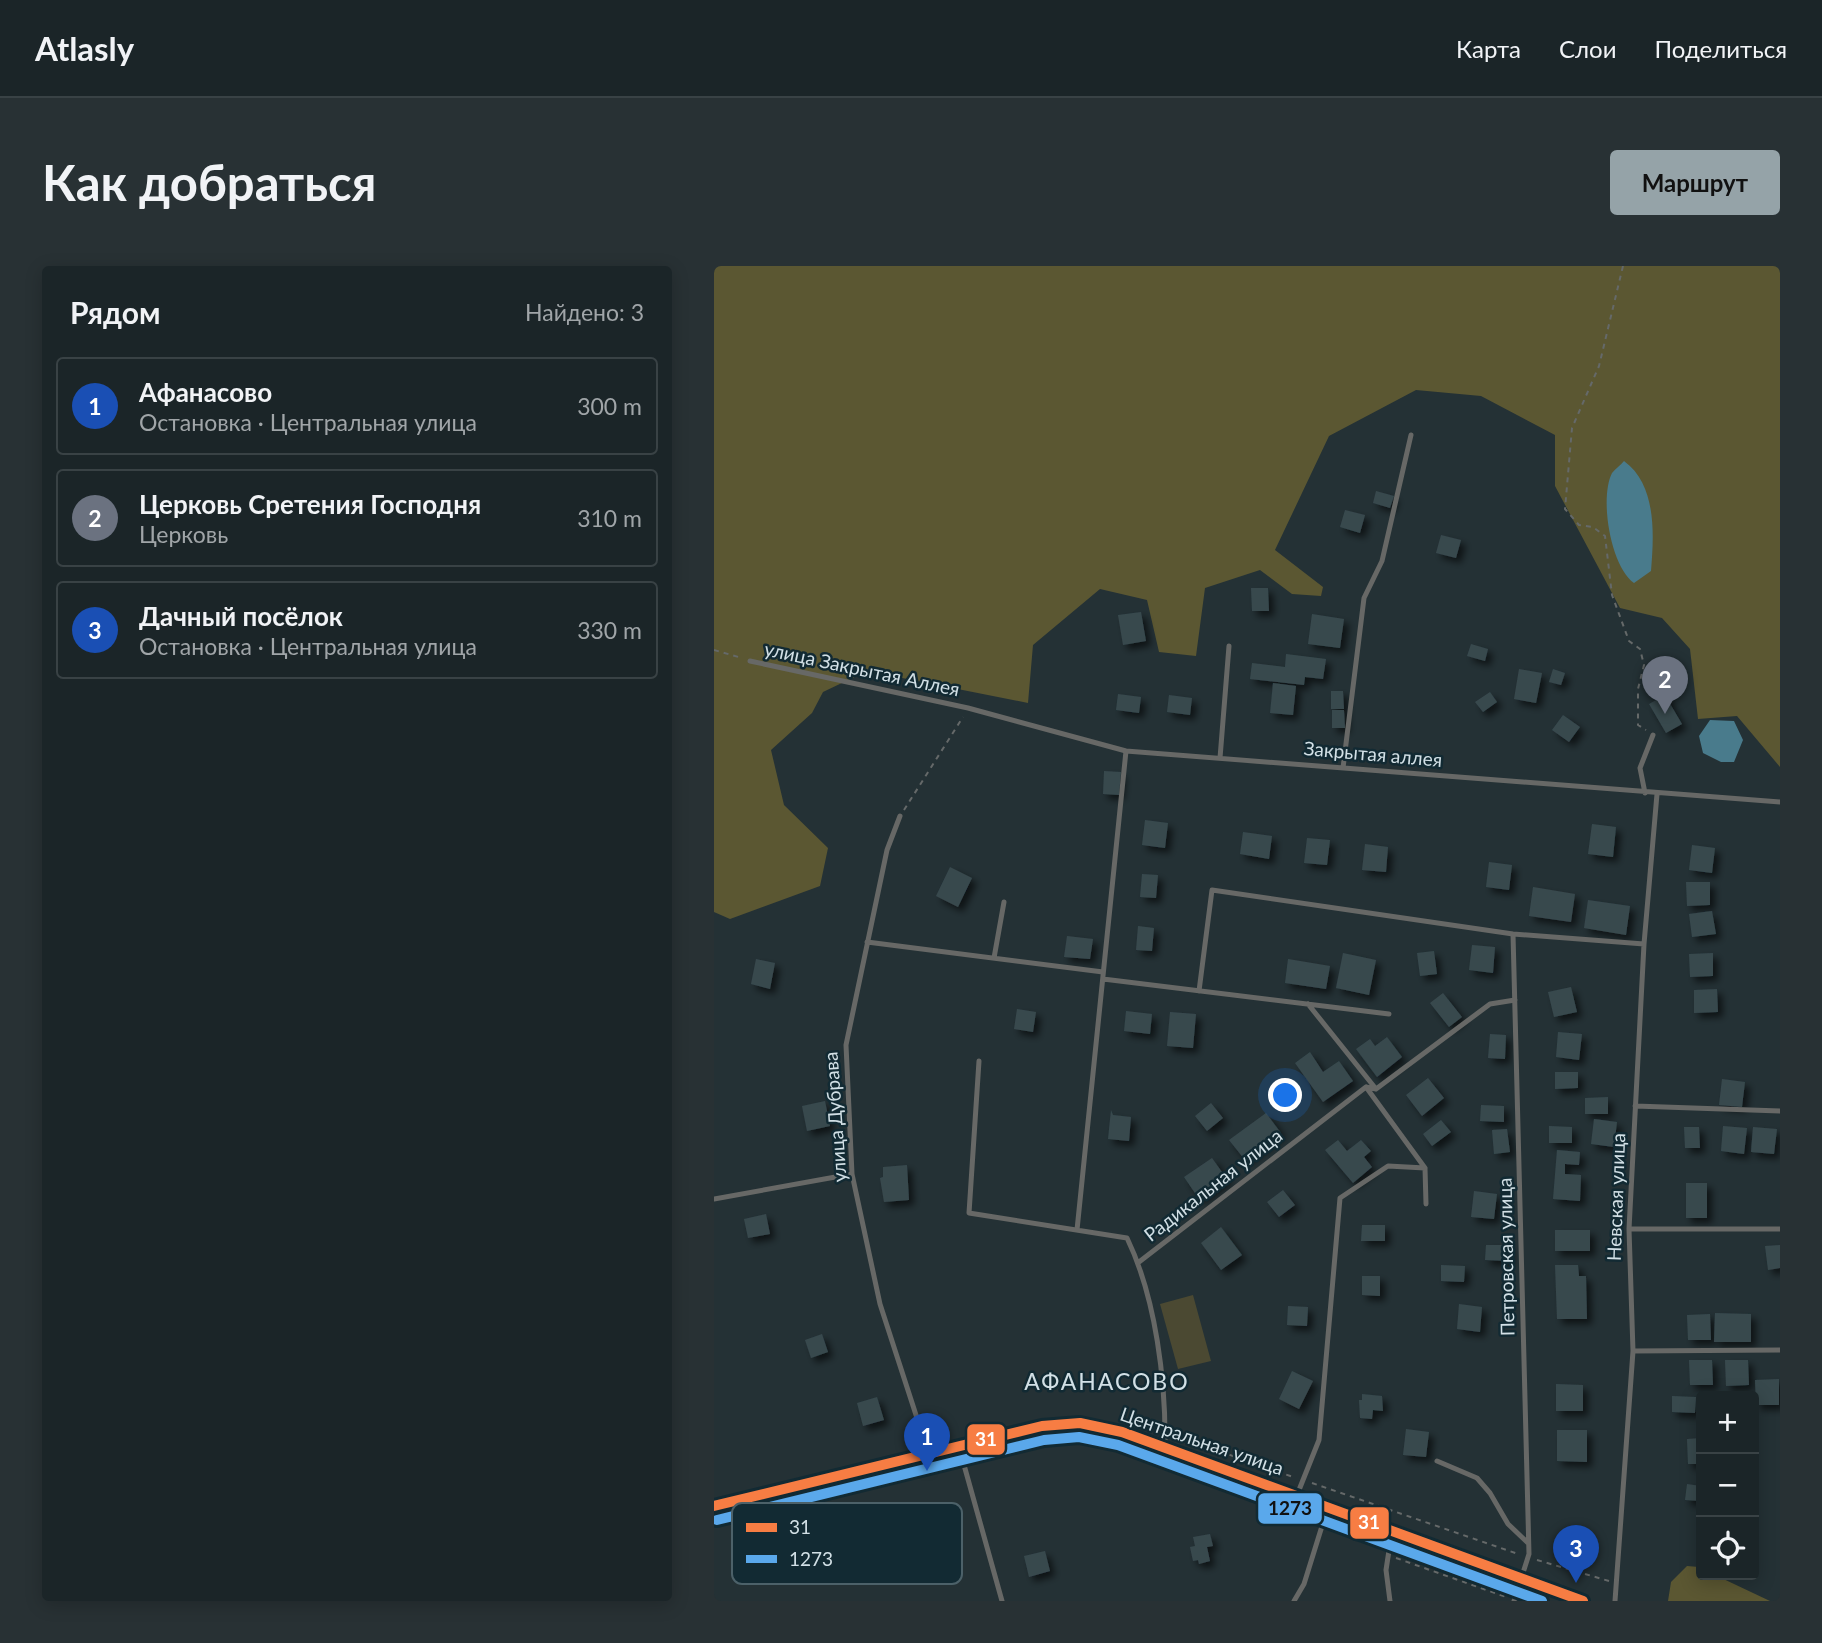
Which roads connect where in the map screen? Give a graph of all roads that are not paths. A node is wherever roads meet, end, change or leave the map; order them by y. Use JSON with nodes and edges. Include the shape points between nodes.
{"nodes":[{"id":1,"x":1411,"y":435,"type":"dead end"},
{"id":2,"x":1228,"y":646,"type":"dead end"},
{"id":3,"x":750,"y":661,"type":"road end"},
{"id":4,"x":968,"y":708,"type":"joint"},
{"id":5,"x":1653,"y":735,"type":"road end"},
{"id":6,"x":1126,"y":751,"type":"junction"},
{"id":7,"x":1220,"y":758,"type":"junction"},
{"id":8,"x":1343,"y":768,"type":"junction"},
{"id":9,"x":1645,"y":793,"type":"junction"},
{"id":10,"x":1657,"y":794,"type":"junction"},
{"id":11,"x":1780,"y":802,"type":"edge"},
{"id":12,"x":900,"y":817,"type":"road end"},
{"id":13,"x":1004,"y":902,"type":"dead end"},
{"id":14,"x":1513,"y":934,"type":"junction"},
{"id":15,"x":867,"y":942,"type":"junction"},
{"id":16,"x":1644,"y":944,"type":"junction"},
{"id":17,"x":994,"y":958,"type":"junction"},
{"id":18,"x":1103,"y":976,"type":"junction"},
{"id":19,"x":1199,"y":991,"type":"junction"},
{"id":20,"x":1515,"y":1000,"type":"junction"},
{"id":21,"x":1307,"y":1004,"type":"junction"},
{"id":22,"x":1389,"y":1014,"type":"dead end"},
{"id":23,"x":979,"y":1061,"type":"dead end"},
{"id":24,"x":1366,"y":1087,"type":"junction"},
{"id":25,"x":1376,"y":1089,"type":"junction"},
{"id":26,"x":1635,"y":1106,"type":"junction"},
{"id":27,"x":1780,"y":1111,"type":"edge"},
{"id":28,"x":1424,"y":1168,"type":"junction"},
{"id":29,"x":852,"y":1174,"type":"junction"},
{"id":30,"x":714,"y":1199,"type":"edge"},
{"id":31,"x":1426,"y":1205,"type":"dead end"},
{"id":32,"x":1629,"y":1229,"type":"junction"},
{"id":33,"x":1780,"y":1229,"type":"edge"},
{"id":34,"x":1077,"y":1230,"type":"junction"},
{"id":35,"x":1139,"y":1262,"type":"junction"},
{"id":36,"x":1780,"y":1350,"type":"edge"},
{"id":37,"x":1633,"y":1351,"type":"junction"},
{"id":38,"x":959,"y":1447,"type":"junction"},
{"id":39,"x":1165,"y":1448,"type":"junction"},
{"id":40,"x":929,"y":1455,"type":"junction"},
{"id":41,"x":1437,"y":1461,"type":"dead end"},
{"id":42,"x":1297,"y":1495,"type":"junction"},
{"id":43,"x":714,"y":1506,"type":"edge"},
{"id":44,"x":1328,"y":1507,"type":"junction"},
{"id":45,"x":1392,"y":1531,"type":"junction"},
{"id":46,"x":1529,"y":1544,"type":"junction"},
{"id":47,"x":1521,"y":1578,"type":"junction"},
{"id":48,"x":1515,"y":1600,"type":"edge"},
{"id":49,"x":1002,"y":1601,"type":"edge"},
{"id":50,"x":1294,"y":1601,"type":"edge"},
{"id":51,"x":1390,"y":1601,"type":"edge"},
{"id":52,"x":1583,"y":1601,"type":"edge"},
{"id":53,"x":1615,"y":1601,"type":"edge"}],
"edges":[{"from":1,"to":8,"type":"lane","via":[[1382,561],[1364,598]]},
{"from":2,"to":7,"type":"lane"},
{"from":3,"to":4,"type":"lane","name":"улица Закрытая Аллея"},
{"from":4,"to":6,"type":"lane","name":"Закрытая аллея"},
{"from":5,"to":9,"type":"lane","via":[[1640,768]]},
{"from":6,"to":7,"type":"lane","name":"Закрытая аллея"},
{"from":6,"to":18,"type":"lane"},
{"from":7,"to":8,"type":"lane","name":"Закрытая аллея"},
{"from":8,"to":9,"type":"lane","name":"Закрытая аллея"},
{"from":9,"to":10,"type":"lane","name":"Закрытая аллея"},
{"from":10,"to":11,"type":"lane","name":"Закрытая аллея"},
{"from":10,"to":16,"type":"lane","name":"Невская улица"},
{"from":12,"to":15,"type":"lane","name":"улица Дубрава","via":[[887,850]]},
{"from":13,"to":17,"type":"lane"},
{"from":14,"to":16,"type":"lane"},
{"from":14,"to":19,"type":"lane","via":[[1212,890]]},
{"from":14,"to":20,"type":"lane","name":"Петровская улица"},
{"from":15,"to":17,"type":"lane"},
{"from":15,"to":29,"type":"lane","name":"улица Дубрава","via":[[846,1045]]},
{"from":16,"to":26,"type":"lane","name":"Невская улица"},
{"from":17,"to":18,"type":"lane"},
{"from":18,"to":19,"type":"lane"},
{"from":18,"to":34,"type":"lane"},
{"from":19,"to":21,"type":"lane"},
{"from":20,"to":25,"type":"lane","via":[[1490,1004]]},
{"from":20,"to":46,"type":"lane","name":"Петровская улица"},
{"from":21,"to":22,"type":"lane"},
{"from":21,"to":25,"type":"lane"},
{"from":23,"to":34,"type":"lane","via":[[969,1213]]},
{"from":24,"to":25,"type":"lane"},
{"from":24,"to":28,"type":"lane"},
{"from":24,"to":35,"type":"lane","name":"Радикальная улица"},
{"from":26,"to":27,"type":"lane"},
{"from":26,"to":32,"type":"lane","name":"Невская улица"},
{"from":28,"to":31,"type":"lane"},
{"from":28,"to":42,"type":"lane","via":[[1388,1166],[1340,1198],[1319,1440]]},
{"from":29,"to":30,"type":"lane"},
{"from":29,"to":40,"type":"lane","name":"улица Дубрава","via":[[880,1304]]},
{"from":32,"to":33,"type":"lane"},
{"from":32,"to":37,"type":"lane","name":"Невская улица"},
{"from":34,"to":35,"type":"lane","via":[[1127,1238]]},
{"from":35,"to":39,"type":"lane","via":[[1160,1360]]},
{"from":36,"to":37,"type":"lane"},
{"from":37,"to":53,"type":"lane","name":"Невская улица"},
{"from":38,"to":39,"type":"street","name":"Центральная улица","via":[[1042,1426],[1080,1423]]},
{"from":38,"to":40,"type":"street","name":"Центральная улица"},
{"from":38,"to":49,"type":"lane"},
{"from":39,"to":42,"type":"street","name":"Центральная улица"},
{"from":40,"to":43,"type":"street","name":"Центральная улица"},
{"from":41,"to":46,"type":"lane","via":[[1477,1478],[1508,1524]]},
{"from":42,"to":44,"type":"street","name":"Центральная улица"},
{"from":44,"to":45,"type":"street","name":"Центральная улица"},
{"from":44,"to":50,"type":"lane","via":[[1304,1584]]},
{"from":45,"to":47,"type":"street","name":"Центральная улица"},
{"from":45,"to":51,"type":"lane","via":[[1386,1570]]},
{"from":46,"to":47,"type":"lane","name":"Петровская улица"},
{"from":47,"to":48,"type":"lane","name":"Петровская улица"},
{"from":47,"to":52,"type":"street","name":"Центральная улица"}]}
